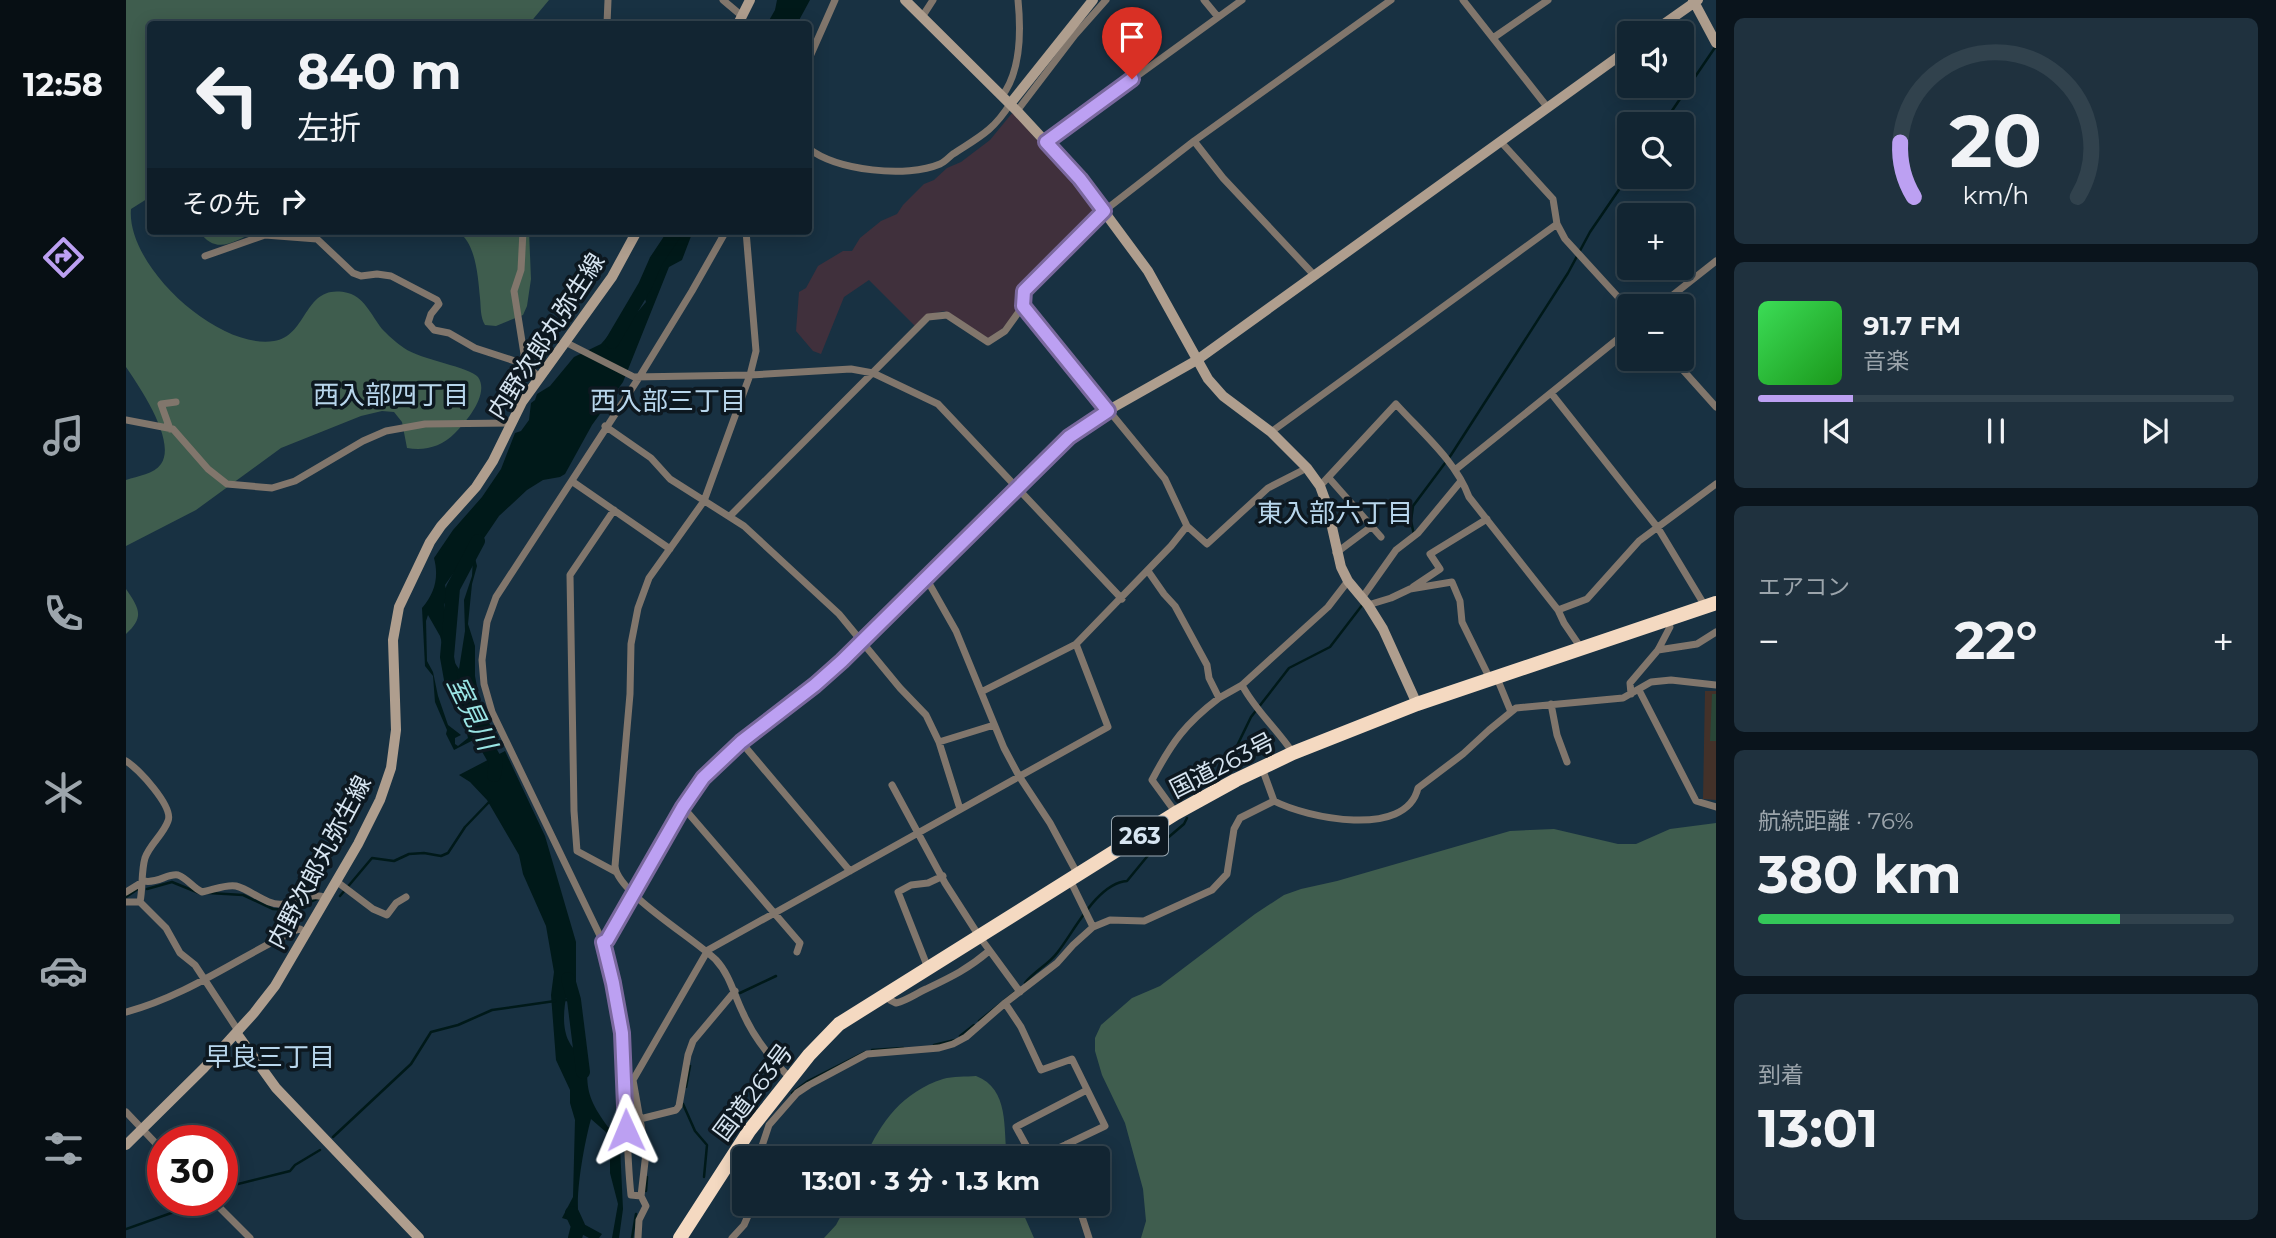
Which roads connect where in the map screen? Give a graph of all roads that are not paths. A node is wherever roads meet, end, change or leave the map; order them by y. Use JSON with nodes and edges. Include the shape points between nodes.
{"nodes":[{"id":1,"x":608,"y":0,"type":"edge"},
{"id":2,"x":723,"y":0,"type":"edge"},
{"id":3,"x":750,"y":0,"type":"edge"},
{"id":4,"x":835,"y":0,"type":"edge"},
{"id":5,"x":905,"y":0,"type":"edge"},
{"id":6,"x":933,"y":0,"type":"edge"},
{"id":7,"x":1018,"y":0,"type":"edge"},
{"id":8,"x":1093,"y":0,"type":"edge"},
{"id":9,"x":1106,"y":0,"type":"edge"},
{"id":10,"x":1204,"y":0,"type":"edge"},
{"id":11,"x":1242,"y":0,"type":"edge"},
{"id":12,"x":1391,"y":0,"type":"edge"},
{"id":13,"x":1463,"y":0,"type":"edge"},
{"id":14,"x":1548,"y":0,"type":"edge"},
{"id":15,"x":1695,"y":1,"type":"edge"},
{"id":16,"x":922,"y":17,"type":"junction"},
{"id":17,"x":1218,"y":17,"type":"junction"},
{"id":18,"x":740,"y":20,"type":"edge"},
{"id":19,"x":607,"y":21,"type":"edge"},
{"id":20,"x":1668,"y":21,"type":"edge"},
{"id":21,"x":1493,"y":38,"type":"junction"},
{"id":22,"x":1716,"y":42,"type":"edge"},
{"id":23,"x":812,"y":52,"type":"edge"},
{"id":24,"x":1617,"y":58,"type":"edge"},
{"id":25,"x":1010,"y":104,"type":"junction"},
{"id":26,"x":1548,"y":108,"type":"junction"},
{"id":27,"x":1195,"y":141,"type":"junction"},
{"id":28,"x":1046,"y":142,"type":"junction"},
{"id":29,"x":1501,"y":142,"type":"junction"},
{"id":30,"x":812,"y":151,"type":"edge"},
{"id":31,"x":1104,"y":211,"type":"junction"},
{"id":32,"x":1557,"y":224,"type":"junction"},
{"id":33,"x":262,"y":235,"type":"edge"},
{"id":34,"x":275,"y":235,"type":"edge"},
{"id":35,"x":523,"y":235,"type":"edge"},
{"id":36,"x":635,"y":235,"type":"edge"},
{"id":37,"x":724,"y":235,"type":"edge"},
{"id":38,"x":746,"y":235,"type":"edge"},
{"id":39,"x":205,"y":256,"type":"dead end"},
{"id":40,"x":1716,"y":261,"type":"edge"},
{"id":41,"x":1314,"y":275,"type":"junction"},
{"id":42,"x":1674,"y":294,"type":"edge"},
{"id":43,"x":1617,"y":296,"type":"edge"},
{"id":44,"x":1023,"y":306,"type":"junction"},
{"id":45,"x":1617,"y":340,"type":"edge"},
{"id":46,"x":570,"y":344,"type":"junction"},
{"id":47,"x":1197,"y":360,"type":"junction"},
{"id":48,"x":522,"y":365,"type":"junction"},
{"id":49,"x":1684,"y":371,"type":"edge"},
{"id":50,"x":873,"y":373,"type":"junction"},
{"id":51,"x":750,"y":374,"type":"junction"},
{"id":52,"x":539,"y":376,"type":"junction"},
{"id":53,"x":637,"y":376,"type":"junction"},
{"id":54,"x":1551,"y":393,"type":"junction"},
{"id":55,"x":176,"y":402,"type":"dead end"},
{"id":56,"x":1716,"y":407,"type":"edge"},
{"id":57,"x":1108,"y":411,"type":"junction"},
{"id":58,"x":126,"y":420,"type":"edge"},
{"id":59,"x":511,"y":423,"type":"junction"},
{"id":60,"x":605,"y":426,"type":"junction"},
{"id":61,"x":170,"y":429,"type":"junction"},
{"id":62,"x":1271,"y":432,"type":"junction"},
{"id":63,"x":1307,"y":468,"type":"junction"},
{"id":64,"x":1453,"y":468,"type":"junction"},
{"id":65,"x":1329,"y":478,"type":"junction"},
{"id":66,"x":1461,"y":481,"type":"junction"},
{"id":67,"x":573,"y":482,"type":"junction"},
{"id":68,"x":1716,"y":484,"type":"edge"},
{"id":69,"x":1320,"y":486,"type":"junction"},
{"id":70,"x":1017,"y":487,"type":"junction"},
{"id":71,"x":704,"y":501,"type":"junction"},
{"id":72,"x":614,"y":510,"type":"junction"},
{"id":73,"x":731,"y":515,"type":"junction"},
{"id":74,"x":1487,"y":519,"type":"junction"},
{"id":75,"x":1186,"y":526,"type":"junction"},
{"id":76,"x":1372,"y":526,"type":"junction"},
{"id":77,"x":1658,"y":528,"type":"junction"},
{"id":78,"x":1381,"y":537,"type":"dead end"},
{"id":79,"x":670,"y":549,"type":"junction"},
{"id":80,"x":1336,"y":553,"type":"junction"},
{"id":81,"x":1148,"y":570,"type":"junction"},
{"id":82,"x":926,"y":578,"type":"junction"},
{"id":83,"x":1348,"y":581,"type":"junction"},
{"id":84,"x":1410,"y":589,"type":"junction"},
{"id":85,"x":1122,"y":599,"type":"junction"},
{"id":86,"x":1365,"y":601,"type":"junction"},
{"id":87,"x":1711,"y":605,"type":"edge"},
{"id":88,"x":1559,"y":610,"type":"junction"},
{"id":89,"x":1668,"y":619,"type":"junction"},
{"id":90,"x":1716,"y":632,"type":"edge"},
{"id":91,"x":862,"y":641,"type":"junction"},
{"id":92,"x":1076,"y":644,"type":"junction"},
{"id":93,"x":1581,"y":649,"type":"junction"},
{"id":94,"x":1657,"y":650,"type":"junction"},
{"id":95,"x":1493,"y":678,"type":"junction"},
{"id":96,"x":1242,"y":685,"type":"junction"},
{"id":97,"x":1716,"y":685,"type":"edge"},
{"id":98,"x":981,"y":692,"type":"junction"},
{"id":99,"x":1635,"y":692,"type":"junction"},
{"id":100,"x":1219,"y":698,"type":"junction"},
{"id":101,"x":1417,"y":704,"type":"junction"},
{"id":102,"x":1551,"y":704,"type":"junction"},
{"id":103,"x":1511,"y":712,"type":"junction"},
{"id":104,"x":995,"y":725,"type":"junction"},
{"id":105,"x":741,"y":742,"type":"junction"},
{"id":106,"x":939,"y":742,"type":"junction"},
{"id":107,"x":1293,"y":753,"type":"junction"},
{"id":108,"x":126,"y":761,"type":"edge"},
{"id":109,"x":1567,"y":762,"type":"dead end"},
{"id":110,"x":1262,"y":767,"type":"junction"},
{"id":111,"x":1019,"y":776,"type":"junction"},
{"id":112,"x":892,"y":785,"type":"dead end"},
{"id":113,"x":1274,"y":801,"type":"junction"},
{"id":114,"x":683,"y":807,"type":"junction"},
{"id":115,"x":1716,"y":807,"type":"edge"},
{"id":116,"x":960,"y":809,"type":"junction"},
{"id":117,"x":1176,"y":813,"type":"junction"},
{"id":118,"x":918,"y":833,"type":"junction"},
{"id":119,"x":850,"y":871,"type":"junction"},
{"id":120,"x":616,"y":872,"type":"junction"},
{"id":121,"x":943,"y":876,"type":"junction"},
{"id":122,"x":1074,"y":878,"type":"junction"},
{"id":123,"x":144,"y":881,"type":"junction"},
{"id":124,"x":340,"y":883,"type":"junction"},
{"id":125,"x":126,"y":892,"type":"edge"},
{"id":126,"x":633,"y":894,"type":"junction"},
{"id":127,"x":406,"y":897,"type":"dead end"},
{"id":128,"x":326,"y":898,"type":"junction"},
{"id":129,"x":126,"y":902,"type":"edge"},
{"id":130,"x":140,"y":902,"type":"junction"},
{"id":131,"x":774,"y":913,"type":"junction"},
{"id":132,"x":1093,"y":928,"type":"junction"},
{"id":133,"x":306,"y":933,"type":"junction"},
{"id":134,"x":979,"y":936,"type":"junction"},
{"id":135,"x":603,"y":942,"type":"junction"},
{"id":136,"x":989,"y":951,"type":"junction"},
{"id":137,"x":706,"y":952,"type":"junction"},
{"id":138,"x":797,"y":952,"type":"dead end"},
{"id":139,"x":928,"y":968,"type":"junction"},
{"id":140,"x":205,"y":980,"type":"junction"},
{"id":141,"x":735,"y":991,"type":"junction"},
{"id":142,"x":1020,"y":992,"type":"junction"},
{"id":143,"x":887,"y":993,"type":"junction"},
{"id":144,"x":1005,"y":1003,"type":"junction"},
{"id":145,"x":126,"y":1013,"type":"edge"},
{"id":146,"x":238,"y":1033,"type":"junction"},
{"id":147,"x":792,"y":1085,"type":"junction"},
{"id":148,"x":1087,"y":1090,"type":"junction"},
{"id":149,"x":126,"y":1112,"type":"edge"},
{"id":150,"x":640,"y":1119,"type":"junction"},
{"id":151,"x":141,"y":1129,"type":"junction"},
{"id":152,"x":147,"y":1135,"type":"edge"},
{"id":153,"x":1067,"y":1144,"type":"joint"},
{"id":154,"x":126,"y":1145,"type":"edge"},
{"id":155,"x":762,"y":1146,"type":"edge"},
{"id":156,"x":1028,"y":1146,"type":"edge"},
{"id":157,"x":1063,"y":1146,"type":"edge"},
{"id":158,"x":641,"y":1196,"type":"junction"},
{"id":159,"x":228,"y":1216,"type":"edge"},
{"id":160,"x":748,"y":1216,"type":"edge"},
{"id":161,"x":1082,"y":1216,"type":"edge"},
{"id":162,"x":250,"y":1238,"type":"edge"},
{"id":163,"x":419,"y":1238,"type":"edge"},
{"id":164,"x":638,"y":1238,"type":"edge"},
{"id":165,"x":680,"y":1238,"type":"edge"},
{"id":166,"x":732,"y":1238,"type":"edge"},
{"id":167,"x":1089,"y":1238,"type":"edge"}],
"edges":[{"from":1,"to":19,"type":"street"},
{"from":2,"to":18,"type":"street"},
{"from":3,"to":18,"type":"street"},
{"from":4,"to":23,"type":"street"},
{"from":5,"to":16,"type":"street"},
{"from":6,"to":16,"type":"street"},
{"from":7,"to":25,"type":"street","via":[[1019,41]]},
{"from":8,"to":25,"type":"street"},
{"from":9,"to":25,"type":"street"},
{"from":10,"to":17,"type":"street"},
{"from":11,"to":17,"type":"street"},
{"from":12,"to":27,"type":"street"},
{"from":13,"to":21,"type":"street"},
{"from":14,"to":21,"type":"street"},
{"from":15,"to":20,"type":"street"},
{"from":15,"to":22,"type":"street"},
{"from":16,"to":25,"type":"street"},
{"from":17,"to":28,"type":"street"},
{"from":21,"to":26,"type":"street"},
{"from":24,"to":26,"type":"street"},
{"from":25,"to":28,"type":"street"},
{"from":25,"to":30,"type":"street","via":[[981,138],[943,163],[917,170],[838,164]]},
{"from":26,"to":29,"type":"street"},
{"from":27,"to":31,"type":"street"},
{"from":27,"to":41,"type":"street","via":[[1223,178]]},
{"from":28,"to":31,"type":"street"},
{"from":29,"to":32,"type":"street","via":[[1553,199]]},
{"from":29,"to":41,"type":"street"},
{"from":31,"to":44,"type":"street","via":[[1024,291]]},
{"from":31,"to":47,"type":"street","via":[[1148,271]]},
{"from":32,"to":43,"type":"street","via":[[1565,239]]},
{"from":32,"to":62,"type":"street"},
{"from":33,"to":39,"type":"street"},
{"from":34,"to":48,"type":"street","via":[[317,239],[353,273],[391,276],[437,300],[428,323],[434,330]]},
{"from":35,"to":48,"type":"street","via":[[521,270],[514,291]]},
{"from":36,"to":46,"type":"street","name":"内野次郎丸弥生線"},
{"from":37,"to":53,"type":"street"},
{"from":38,"to":51,"type":"street","via":[[756,351]]},
{"from":40,"to":42,"type":"street"},
{"from":41,"to":47,"type":"street"},
{"from":44,"to":50,"type":"street","via":[[1005,331],[988,342],[947,315],[928,317]]},
{"from":44,"to":57,"type":"street"},
{"from":45,"to":54,"type":"street"},
{"from":46,"to":52,"type":"street","name":"内野次郎丸弥生線"},
{"from":46,"to":53,"type":"street"},
{"from":47,"to":57,"type":"street"},
{"from":47,"to":62,"type":"street","via":[[1223,396]]},
{"from":48,"to":52,"type":"street"},
{"from":49,"to":56,"type":"street"},
{"from":50,"to":51,"type":"street","via":[[850,369]]},
{"from":50,"to":70,"type":"street","via":[[939,404]]},
{"from":50,"to":73,"type":"street"},
{"from":51,"to":53,"type":"street"},
{"from":51,"to":71,"type":"street"},
{"from":52,"to":59,"type":"street","name":"内野次郎丸弥生線"},
{"from":53,"to":60,"type":"street"},
{"from":54,"to":64,"type":"street"},
{"from":54,"to":77,"type":"street"},
{"from":55,"to":61,"type":"street","via":[[161,404]]},
{"from":57,"to":70,"type":"street","via":[[1069,437]]},
{"from":57,"to":75,"type":"street","via":[[1165,479]]},
{"from":58,"to":61,"type":"street"},
{"from":59,"to":61,"type":"street","via":[[425,424],[386,431],[295,481],[272,488],[227,484]]},
{"from":59,"to":124,"type":"street","name":"内野次郎丸弥生線","via":[[476,487],[430,542],[398,607],[393,640],[396,730],[391,768]]},
{"from":60,"to":67,"type":"street"},
{"from":60,"to":71,"type":"street"},
{"from":62,"to":63,"type":"street"},
{"from":63,"to":69,"type":"street"},
{"from":63,"to":75,"type":"street","via":[[1268,488],[1207,544]]},
{"from":64,"to":65,"type":"street","via":[[1396,404]]},
{"from":64,"to":66,"type":"street"},
{"from":65,"to":69,"type":"street"},
{"from":65,"to":76,"type":"street"},
{"from":66,"to":74,"type":"street"},
{"from":66,"to":86,"type":"street","via":[[1396,550]]},
{"from":67,"to":72,"type":"street"},
{"from":67,"to":135,"type":"street","via":[[496,597],[482,660],[492,712]]},
{"from":68,"to":77,"type":"street"},
{"from":69,"to":80,"type":"street"},
{"from":70,"to":82,"type":"street"},
{"from":70,"to":85,"type":"street"},
{"from":71,"to":73,"type":"street"},
{"from":71,"to":79,"type":"street"},
{"from":72,"to":79,"type":"street"},
{"from":72,"to":120,"type":"street","via":[[570,575],[577,851]]},
{"from":73,"to":91,"type":"street","via":[[839,614]]},
{"from":74,"to":84,"type":"street","via":[[1430,554],[1440,569]]},
{"from":74,"to":88,"type":"street"},
{"from":75,"to":81,"type":"street"},
{"from":76,"to":78,"type":"street"},
{"from":76,"to":80,"type":"street"},
{"from":77,"to":87,"type":"street"},
{"from":77,"to":88,"type":"street","via":[[1639,541],[1587,599]]},
{"from":79,"to":120,"type":"street","via":[[644,587],[633,631]]},
{"from":80,"to":83,"type":"street"},
{"from":81,"to":85,"type":"street"},
{"from":81,"to":100,"type":"street","via":[[1175,606]]},
{"from":82,"to":91,"type":"street"},
{"from":82,"to":98,"type":"street","via":[[956,631]]},
{"from":83,"to":86,"type":"street"},
{"from":83,"to":96,"type":"street","via":[[1328,607]]},
{"from":84,"to":86,"type":"street","via":[[1391,598]]},
{"from":84,"to":95,"type":"street","via":[[1452,582],[1462,622]]},
{"from":85,"to":92,"type":"street"},
{"from":86,"to":101,"type":"street"},
{"from":87,"to":89,"type":"highway","name":"国道263号","number":"263"},
{"from":88,"to":93,"type":"street"},
{"from":89,"to":93,"type":"highway","name":"国道263号","number":"263"},
{"from":89,"to":94,"type":"street","via":[[1670,626]]},
{"from":90,"to":94,"type":"street","via":[[1697,644]]},
{"from":91,"to":105,"type":"street","via":[[815,685]]},
{"from":91,"to":106,"type":"street","via":[[926,715]]},
{"from":92,"to":98,"type":"street"},
{"from":92,"to":111,"type":"street","via":[[1108,727]]},
{"from":93,"to":95,"type":"highway","name":"国道263号","number":"263"},
{"from":94,"to":99,"type":"street","via":[[1630,683]]},
{"from":95,"to":101,"type":"highway","name":"国道263号","number":"263"},
{"from":95,"to":103,"type":"street"},
{"from":96,"to":100,"type":"street"},
{"from":96,"to":107,"type":"street"},
{"from":97,"to":99,"type":"street","via":[[1671,680],[1651,682]]},
{"from":98,"to":104,"type":"street"},
{"from":99,"to":102,"type":"street","via":[[1623,698]]},
{"from":99,"to":115,"type":"street","via":[[1696,801]]},
{"from":100,"to":117,"type":"street","via":[[1177,736],[1152,780]]},
{"from":101,"to":107,"type":"highway","name":"国道263号","number":"263"},
{"from":102,"to":103,"type":"street"},
{"from":102,"to":109,"type":"street"},
{"from":103,"to":113,"type":"street","via":[[1418,788],[1415,799],[1402,810],[1370,822],[1310,816]]},
{"from":104,"to":106,"type":"street"},
{"from":104,"to":111,"type":"street"},
{"from":105,"to":114,"type":"street","via":[[703,778]]},
{"from":105,"to":119,"type":"street"},
{"from":106,"to":116,"type":"street"},
{"from":107,"to":110,"type":"highway","name":"国道263号","number":"263"},
{"from":108,"to":123,"type":"street","via":[[138,768],[170,813],[144,860]]},
{"from":110,"to":113,"type":"street"},
{"from":110,"to":117,"type":"highway","name":"国道263号","number":"263"},
{"from":111,"to":116,"type":"street"},
{"from":111,"to":122,"type":"street","via":[[1050,823]]},
{"from":112,"to":118,"type":"street"},
{"from":113,"to":132,"type":"street","via":[[1240,818],[1227,874],[1212,890],[1144,921],[1110,920]]},
{"from":114,"to":126,"type":"street"},
{"from":114,"to":131,"type":"street"},
{"from":116,"to":118,"type":"street"},
{"from":117,"to":122,"type":"highway","name":"国道263号","number":"263"},
{"from":118,"to":119,"type":"street"},
{"from":118,"to":121,"type":"street"},
{"from":119,"to":131,"type":"street"},
{"from":120,"to":126,"type":"street"},
{"from":121,"to":134,"type":"street"},
{"from":121,"to":139,"type":"street","via":[[898,892]]},
{"from":122,"to":132,"type":"street"},
{"from":122,"to":134,"type":"highway","name":"国道263号","number":"263"},
{"from":123,"to":125,"type":"street"},
{"from":123,"to":128,"type":"street","via":[[179,875],[202,892],[236,886],[282,905],[317,894]]},
{"from":123,"to":130,"type":"street"},
{"from":124,"to":127,"type":"street","via":[[387,915]]},
{"from":124,"to":128,"type":"street","name":"内野次郎丸弥生線"},
{"from":126,"to":135,"type":"street"},
{"from":126,"to":137,"type":"street"},
{"from":128,"to":133,"type":"street","name":"内野次郎丸弥生線"},
{"from":129,"to":130,"type":"street"},
{"from":130,"to":140,"type":"street"},
{"from":131,"to":137,"type":"street"},
{"from":131,"to":138,"type":"street","via":[[800,943]]},
{"from":132,"to":142,"type":"street"},
{"from":133,"to":140,"type":"street","via":[[296,930]]},
{"from":133,"to":146,"type":"street","name":"内野次郎丸弥生線","via":[[275,986]]},
{"from":134,"to":136,"type":"street"},
{"from":134,"to":139,"type":"highway","name":"国道263号","number":"263"},
{"from":135,"to":158,"type":"street","via":[[622,1033],[631,1195]]},
{"from":136,"to":142,"type":"street"},
{"from":136,"to":143,"type":"street","via":[[969,968],[911,999],[896,1003]]},
{"from":137,"to":141,"type":"street"},
{"from":137,"to":150,"type":"street","via":[[633,1080]]},
{"from":139,"to":143,"type":"highway","name":"国道263号","number":"263"},
{"from":140,"to":145,"type":"street"},
{"from":140,"to":146,"type":"street"},
{"from":141,"to":147,"type":"street","via":[[751,1027]]},
{"from":141,"to":150,"type":"street","via":[[693,1041],[679,1106]]},
{"from":142,"to":144,"type":"street"},
{"from":143,"to":147,"type":"highway","name":"国道263号","number":"263","via":[[825,1036]]},
{"from":144,"to":147,"type":"street","via":[[953,1044],[867,1054]]},
{"from":144,"to":148,"type":"street","via":[[1041,1070],[1072,1059]]},
{"from":146,"to":151,"type":"street","name":"内野次郎丸弥生線"},
{"from":146,"to":163,"type":"street","via":[[276,1088]]},
{"from":147,"to":155,"type":"street"},
{"from":147,"to":165,"type":"highway","name":"国道263号","number":"263","via":[[722,1169]]},
{"from":148,"to":153,"type":"street","via":[[1105,1126]]},
{"from":148,"to":156,"type":"street","via":[[1016,1127]]},
{"from":149,"to":151,"type":"street"},
{"from":150,"to":158,"type":"street","via":[[646,1153]]},
{"from":151,"to":152,"type":"street"},
{"from":151,"to":154,"type":"street","name":"内野次郎丸弥生線"},
{"from":153,"to":157,"type":"street"},
{"from":158,"to":164,"type":"street","via":[[646,1206]]},
{"from":159,"to":162,"type":"street"},
{"from":160,"to":166,"type":"street"},
{"from":161,"to":167,"type":"street"}]}
